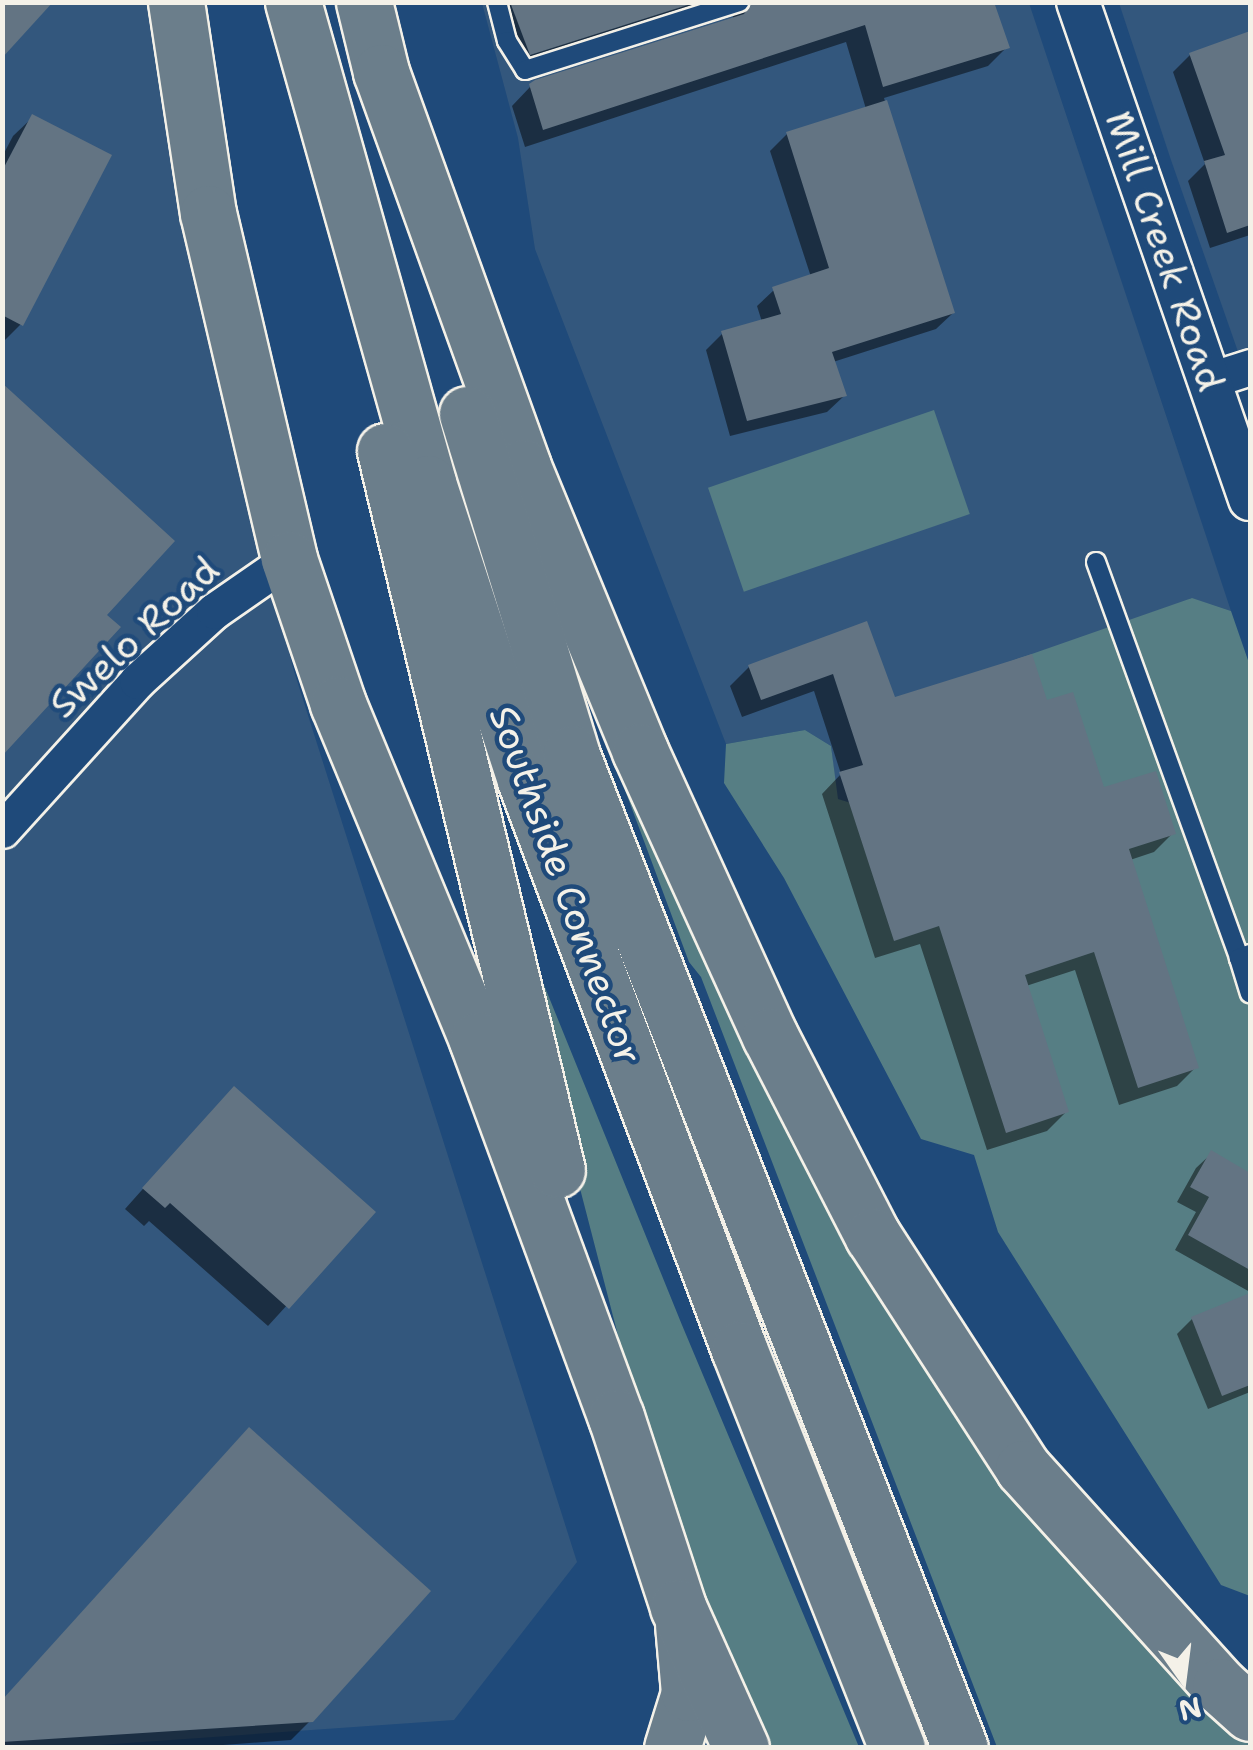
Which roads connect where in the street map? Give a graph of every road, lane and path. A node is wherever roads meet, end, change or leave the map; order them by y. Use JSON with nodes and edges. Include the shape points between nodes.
{"nodes":[{"id":1,"x":176,"y":2,"type":"edge"},
{"id":2,"x":292,"y":2,"type":"edge"},
{"id":3,"x":364,"y":2,"type":"edge"},
{"id":4,"x":497,"y":2,"type":"edge"},
{"id":5,"x":740,"y":2,"type":"edge"},
{"id":6,"x":1078,"y":2,"type":"edge"},
{"id":7,"x":381,"y":72,"type":"junction"},
{"id":8,"x":1250,"y":367,"type":"edge"},
{"id":9,"x":1210,"y":380,"type":"junction"},
{"id":10,"x":1250,"y":499,"type":"edge"},
{"id":11,"x":289,"y":559,"type":"junction"},
{"id":12,"x":1096,"y":562,"type":"dead end"},
{"id":13,"x":2,"y":830,"type":"edge"},
{"id":14,"x":1245,"y":956,"type":"edge"},
{"id":15,"x":1250,"y":993,"type":"edge"},
{"id":16,"x":616,"y":1417,"type":"junction"},
{"id":17,"x":678,"y":1607,"type":"junction"},
{"id":18,"x":1250,"y":1713,"type":"edge"},
{"id":19,"x":672,"y":1748,"type":"edge"},
{"id":20,"x":741,"y":1748,"type":"edge"},
{"id":21,"x":897,"y":1748,"type":"edge"},
{"id":22,"x":960,"y":1748,"type":"edge"}],
"edges":[{"from":1,"to":11,"type":"highway","via":[[208,213]]},
{"from":2,"to":16,"type":"highway","via":[[410,564]]},
{"from":2,"to":21,"type":"highway","name":"Southside Connector","via":[[428,483],[525,780]]},
{"from":3,"to":7,"type":"highway"},
{"from":4,"to":5,"type":"lane","via":[[524,70]]},
{"from":6,"to":9,"type":"street","name":"Mill Creek Road"},
{"from":7,"to":18,"type":"highway","via":[[523,467],[640,751],[770,1036],[873,1236],[1023,1468]]},
{"from":7,"to":22,"type":"highway","name":"Southside Connector","via":[[428,286],[571,753]]},
{"from":8,"to":9,"type":"street"},
{"from":9,"to":10,"type":"street","name":"Mill Creek Road"},
{"from":11,"to":13,"type":"street","name":"Swelo Road","via":[[214,611],[138,681]]},
{"from":11,"to":16,"type":"highway","via":[[338,704],[477,1040]]},
{"from":12,"to":14,"type":"lane"},
{"from":14,"to":15,"type":"lane"},
{"from":16,"to":17,"type":"highway"},
{"from":17,"to":19,"type":"highway","via":[[690,1678]]},
{"from":17,"to":20,"type":"highway"}]}
